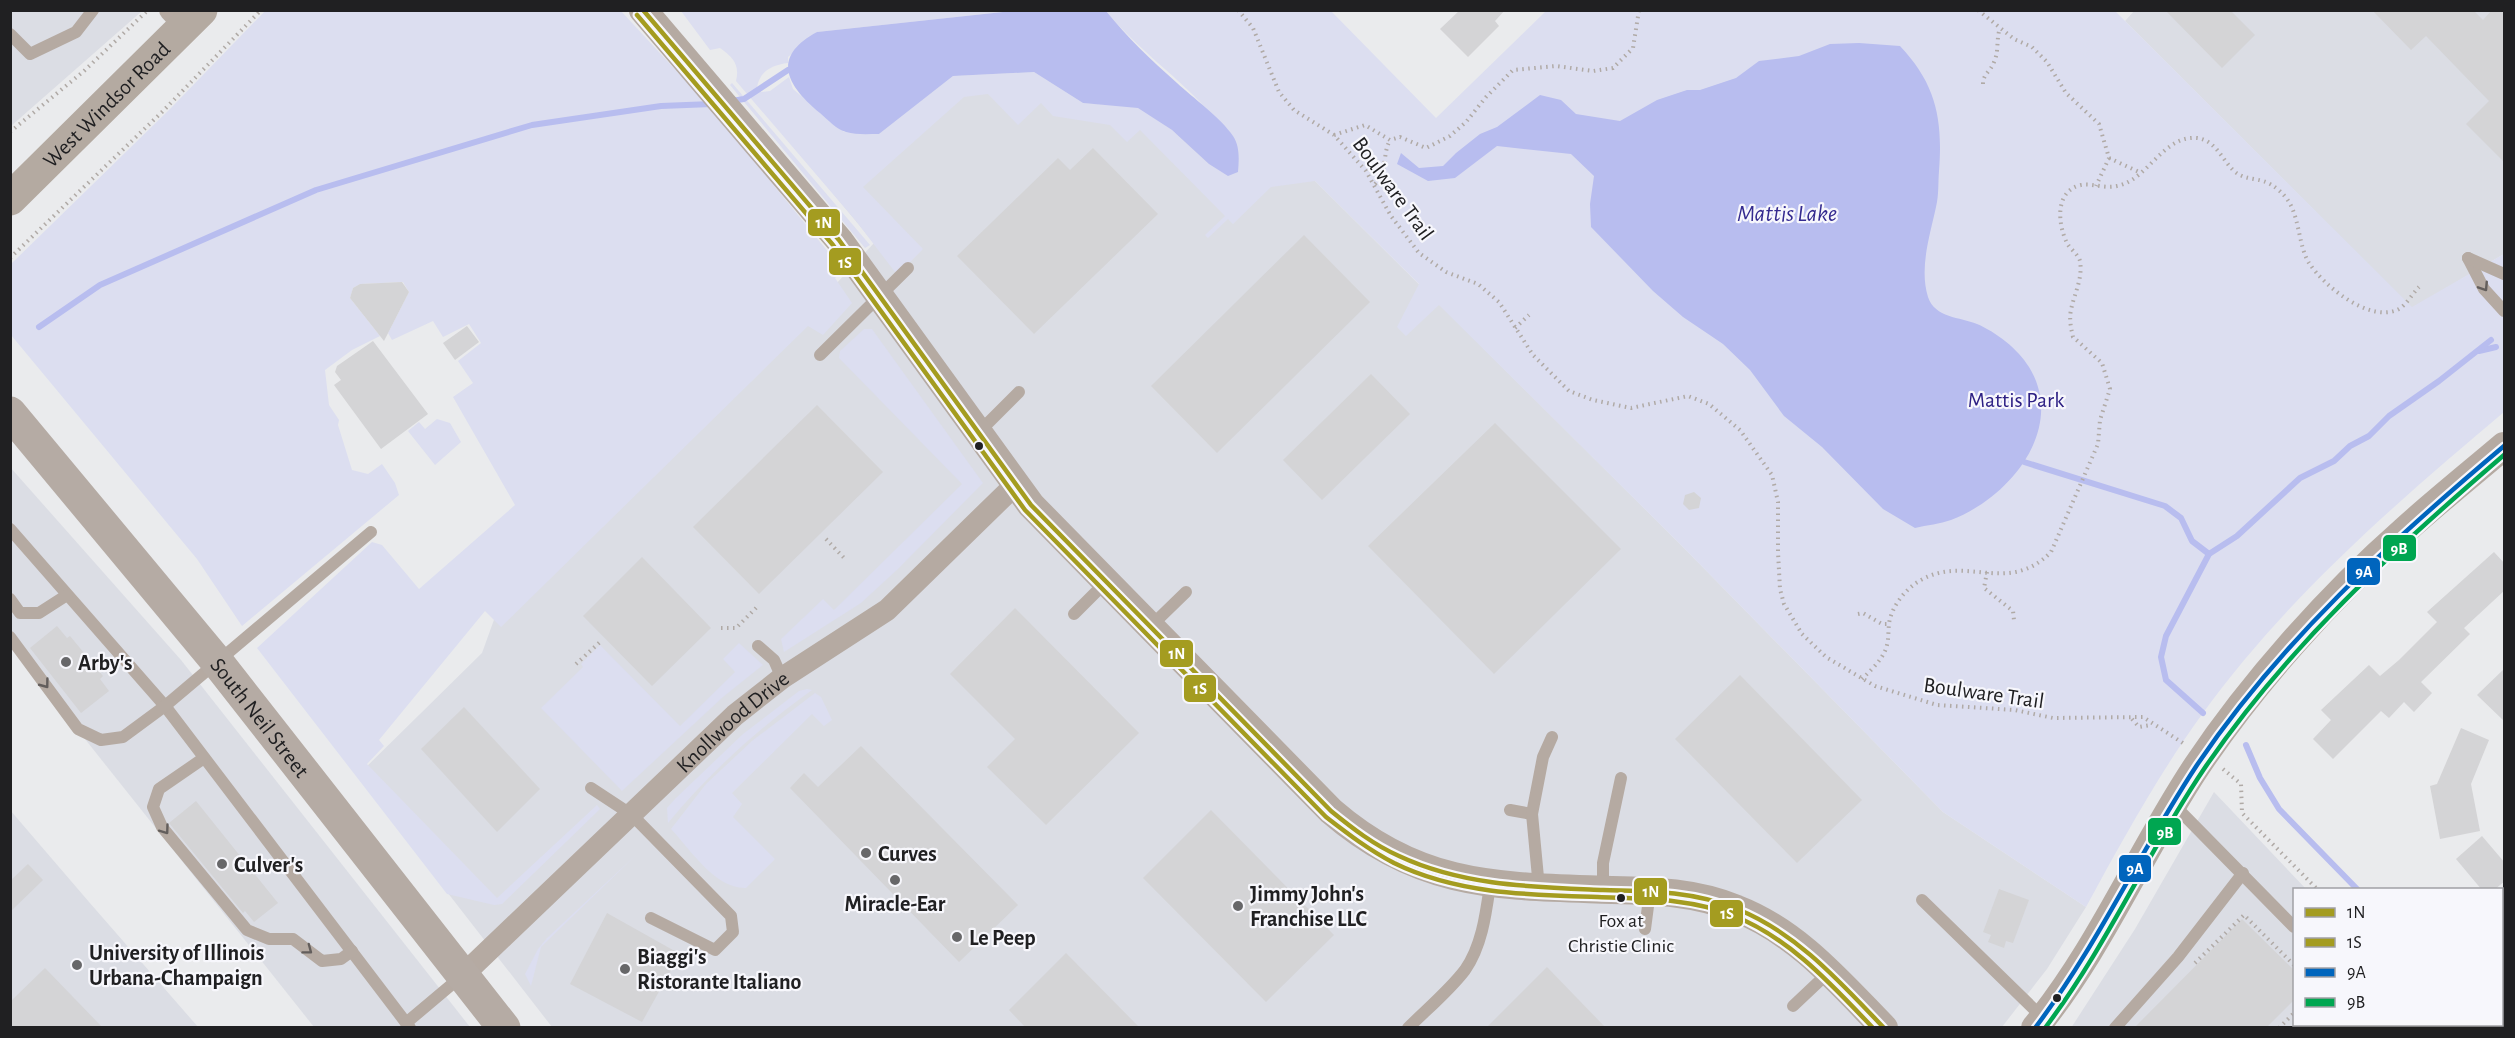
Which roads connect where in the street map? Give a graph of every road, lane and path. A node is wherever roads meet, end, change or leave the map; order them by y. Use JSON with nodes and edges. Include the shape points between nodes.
{"nodes":[{"id":1,"x":93,"y":10,"type":"edge"},
{"id":2,"x":148,"y":10,"type":"edge"},
{"id":3,"x":261,"y":10,"type":"edge"},
{"id":4,"x":643,"y":10,"type":"edge"},
{"id":5,"x":1238,"y":10,"type":"edge"},
{"id":6,"x":1639,"y":10,"type":"edge"},
{"id":7,"x":1978,"y":10,"type":"edge"},
{"id":8,"x":185,"y":16,"type":"edge"},
{"id":9,"x":2000,"y":28,"type":"junction"},
{"id":10,"x":10,"y":34,"type":"edge"},
{"id":11,"x":1983,"y":84,"type":"dead end"},
{"id":12,"x":10,"y":132,"type":"edge"},
{"id":13,"x":1334,"y":135,"type":"junction"},
{"id":14,"x":1390,"y":140,"type":"junction"},
{"id":15,"x":2109,"y":158,"type":"junction"},
{"id":16,"x":2140,"y":172,"type":"junction"},
{"id":17,"x":1375,"y":184,"type":"junction"},
{"id":18,"x":2096,"y":186,"type":"junction"},
{"id":19,"x":10,"y":199,"type":"edge"},
{"id":20,"x":10,"y":258,"type":"edge"},
{"id":21,"x":908,"y":268,"type":"dead end"},
{"id":22,"x":2505,"y":274,"type":"edge"},
{"id":23,"x":2419,"y":287,"type":"dead end"},
{"id":24,"x":880,"y":294,"type":"junction"},
{"id":25,"x":2505,"y":311,"type":"edge"},
{"id":26,"x":1529,"y":315,"type":"dead end"},
{"id":27,"x":1515,"y":328,"type":"junction"},
{"id":28,"x":820,"y":355,"type":"dead end"},
{"id":29,"x":1019,"y":392,"type":"dead end"},
{"id":30,"x":10,"y":413,"type":"edge"},
{"id":31,"x":979,"y":432,"type":"junction"},
{"id":32,"x":2505,"y":446,"type":"edge"},
{"id":33,"x":1015,"y":485,"type":"junction"},
{"id":34,"x":10,"y":529,"type":"edge"},
{"id":35,"x":371,"y":532,"type":"dead end"},
{"id":36,"x":826,"y":539,"type":"dead end"},
{"id":37,"x":846,"y":560,"type":"dead end"},
{"id":38,"x":1987,"y":572,"type":"junction"},
{"id":39,"x":1106,"y":582,"type":"junction"},
{"id":40,"x":1186,"y":592,"type":"dead end"},
{"id":41,"x":68,"y":595,"type":"junction"},
{"id":42,"x":10,"y":599,"type":"edge"},
{"id":43,"x":759,"y":605,"type":"dead end"},
{"id":44,"x":1074,"y":614,"type":"dead end"},
{"id":45,"x":1858,"y":614,"type":"dead end"},
{"id":46,"x":2014,"y":620,"type":"dead end"},
{"id":47,"x":1889,"y":624,"type":"junction"},
{"id":48,"x":722,"y":628,"type":"dead end"},
{"id":49,"x":1149,"y":628,"type":"junction"},
{"id":50,"x":10,"y":637,"type":"edge"},
{"id":51,"x":600,"y":642,"type":"dead end"},
{"id":52,"x":758,"y":646,"type":"dead end"},
{"id":53,"x":218,"y":663,"type":"junction"},
{"id":54,"x":576,"y":664,"type":"dead end"},
{"id":55,"x":782,"y":678,"type":"junction"},
{"id":56,"x":1862,"y":680,"type":"junction"},
{"id":57,"x":165,"y":706,"type":"junction"},
{"id":58,"x":2132,"y":719,"type":"junction"},
{"id":59,"x":2151,"y":725,"type":"junction"},
{"id":60,"x":1552,"y":737,"type":"dead end"},
{"id":61,"x":2186,"y":745,"type":"dead end"},
{"id":62,"x":204,"y":758,"type":"junction"},
{"id":63,"x":2223,"y":769,"type":"dead end"},
{"id":64,"x":1621,"y":778,"type":"dead end"},
{"id":65,"x":591,"y":788,"type":"dead end"},
{"id":66,"x":2173,"y":804,"type":"junction"},
{"id":67,"x":1510,"y":810,"type":"dead end"},
{"id":68,"x":1532,"y":814,"type":"junction"},
{"id":69,"x":632,"y":815,"type":"junction"},
{"id":70,"x":2243,"y":873,"type":"junction"},
{"id":71,"x":1490,"y":885,"type":"junction"},
{"id":72,"x":1539,"y":888,"type":"junction"},
{"id":73,"x":2316,"y":888,"type":"edge"},
{"id":74,"x":1604,"y":890,"type":"junction"},
{"id":75,"x":1650,"y":891,"type":"junction"},
{"id":76,"x":1922,"y":900,"type":"dead end"},
{"id":77,"x":651,"y":918,"type":"dead end"},
{"id":78,"x":2293,"y":925,"type":"edge"},
{"id":79,"x":1645,"y":929,"type":"dead end"},
{"id":80,"x":352,"y":951,"type":"junction"},
{"id":81,"x":2293,"y":963,"type":"edge"},
{"id":82,"x":2187,"y":971,"type":"dead end"},
{"id":83,"x":1829,"y":972,"type":"junction"},
{"id":84,"x":463,"y":975,"type":"junction"},
{"id":85,"x":1793,"y":1006,"type":"dead end"},
{"id":86,"x":2293,"y":1014,"type":"edge"},
{"id":87,"x":2039,"y":1023,"type":"edge"},
{"id":88,"x":408,"y":1025,"type":"edge"},
{"id":89,"x":504,"y":1028,"type":"edge"},
{"id":90,"x":1408,"y":1028,"type":"edge"},
{"id":91,"x":1884,"y":1028,"type":"edge"},
{"id":92,"x":2115,"y":1028,"type":"edge"},
{"id":93,"x":2279,"y":1028,"type":"edge"}],
"edges":[{"from":1,"to":10,"type":"lane","via":[[76,32],[30,54]]},
{"from":2,"to":12,"type":"path","via":[[84,71]]},
{"from":3,"to":20,"type":"path"},
{"from":4,"to":24,"type":"street","via":[[741,122]]},
{"from":5,"to":13,"type":"path","name":"Boulware Trail","via":[[1253,28],[1279,92],[1294,110]]},
{"from":6,"to":14,"type":"path","via":[[1633,48],[1613,68],[1593,72],[1556,66],[1513,70],[1450,136],[1426,148],[1400,137]]},
{"from":7,"to":9,"type":"path"},
{"from":8,"to":19,"type":"main road","name":"West Windsor Road"},
{"from":9,"to":11,"type":"path","via":[[1995,40],[1996,57]]},
{"from":9,"to":15,"type":"path","via":[[2032,47],[2047,62],[2066,93],[2099,124]]},
{"from":13,"to":14,"type":"path","via":[[1365,125]]},
{"from":13,"to":17,"type":"path","name":"Boulware Trail"},
{"from":14,"to":17,"type":"path","via":[[1382,177]]},
{"from":15,"to":16,"type":"path"},
{"from":15,"to":18,"type":"path"},
{"from":16,"to":18,"type":"path","via":[[2119,186]]},
{"from":16,"to":23,"type":"path","via":[[2171,145],[2186,137],[2200,138],[2224,156],[2232,169],[2242,176],[2270,182],[2288,201],[2309,263],[2346,300],[2378,312],[2394,311]]},
{"from":17,"to":27,"type":"path","name":"Boulware Trail","via":[[1391,216],[1419,253],[1446,272],[1478,284],[1499,303]]},
{"from":18,"to":38,"type":"path","via":[[2080,185],[2069,192],[2061,201],[2059,213],[2067,243],[2080,259],[2080,278],[2071,310],[2073,337],[2102,363],[2110,389],[2100,420],[2098,444],[2051,552],[2037,565],[2019,573]]},
{"from":21,"to":24,"type":"lane"},
{"from":22,"to":25,"type":"lane","one_way":true,"via":[[2468,258],[2484,289]]},
{"from":24,"to":28,"type":"lane"},
{"from":24,"to":31,"type":"street"},
{"from":26,"to":27,"type":"path"},
{"from":27,"to":56,"type":"path","name":"Boulware Trail","via":[[1533,355],[1569,391],[1631,408],[1689,396],[1717,410],[1740,430],[1772,475],[1778,502],[1784,604],[1802,634],[1816,648]]},
{"from":29,"to":31,"type":"lane"},
{"from":30,"to":53,"type":"main road","name":"South Neil Street"},
{"from":31,"to":33,"type":"street"},
{"from":32,"to":66,"type":"street","via":[[2351,580],[2240,709]]},
{"from":33,"to":39,"type":"street"},
{"from":33,"to":55,"type":"street","name":"Knollwood Drive","via":[[886,610]]},
{"from":34,"to":41,"type":"lane"},
{"from":35,"to":53,"type":"lane"},
{"from":36,"to":37,"type":"path"},
{"from":38,"to":46,"type":"path","via":[[1984,588],[2013,611]]},
{"from":38,"to":47,"type":"path","via":[[1949,571],[1921,580],[1902,596]]},
{"from":39,"to":44,"type":"lane"},
{"from":39,"to":49,"type":"street"},
{"from":40,"to":49,"type":"lane"},
{"from":41,"to":42,"type":"lane","via":[[39,613],[21,613]]},
{"from":41,"to":57,"type":"lane"},
{"from":43,"to":48,"type":"path","via":[[736,628]]},
{"from":45,"to":47,"type":"path"},
{"from":47,"to":56,"type":"path","via":[[1885,652]]},
{"from":49,"to":71,"type":"street","via":[[1353,830],[1418,864],[1457,879]]},
{"from":50,"to":57,"type":"lane","one_way":true,"via":[[78,729],[101,740],[123,737]]},
{"from":51,"to":54,"type":"path"},
{"from":52,"to":55,"type":"lane","via":[[774,660]]},
{"from":53,"to":57,"type":"lane"},
{"from":53,"to":84,"type":"main road","name":"South Neil Street"},
{"from":55,"to":69,"type":"street","name":"Knollwood Drive","via":[[735,715]]},
{"from":56,"to":58,"type":"path","name":"Boulware Trail","via":[[1937,705],[2054,718]]},
{"from":57,"to":62,"type":"lane"},
{"from":58,"to":59,"type":"path","name":"Boulware Trail","via":[[2143,717]]},
{"from":58,"to":59,"type":"path","name":"Boulware Trail","via":[[2139,727]]},
{"from":59,"to":61,"type":"path","name":"Boulware Trail"},
{"from":60,"to":68,"type":"lane"},
{"from":62,"to":80,"type":"lane"},
{"from":62,"to":80,"type":"lane","one_way":true,"via":[[159,789],[153,807],[162,827],[247,930],[269,939],[293,939],[322,961],[341,959]]},
{"from":63,"to":73,"type":"path","via":[[2241,784],[2242,813]]},
{"from":64,"to":74,"type":"lane","via":[[1603,863]]},
{"from":65,"to":69,"type":"lane"},
{"from":66,"to":70,"type":"lane"},
{"from":66,"to":87,"type":"street","via":[[2083,958]]},
{"from":67,"to":68,"type":"lane"},
{"from":68,"to":72,"type":"lane"},
{"from":69,"to":77,"type":"lane","via":[[731,916],[733,932],[715,950]]},
{"from":69,"to":84,"type":"street","name":"Knollwood Drive"},
{"from":70,"to":78,"type":"lane"},
{"from":70,"to":92,"type":"lane","via":[[2178,957]]},
{"from":71,"to":72,"type":"street"},
{"from":71,"to":90,"type":"lane","via":[[1479,939],[1466,969]]},
{"from":72,"to":74,"type":"street"},
{"from":74,"to":75,"type":"street"},
{"from":75,"to":79,"type":"lane"},
{"from":75,"to":83,"type":"street","via":[[1705,898],[1762,920]]},
{"from":76,"to":87,"type":"lane"},
{"from":80,"to":88,"type":"lane"},
{"from":81,"to":82,"type":"path","via":[[2244,915]]},
{"from":83,"to":85,"type":"lane"},
{"from":83,"to":91,"type":"street"},
{"from":84,"to":88,"type":"lane"},
{"from":84,"to":89,"type":"main road","name":"South Neil Street"},
{"from":86,"to":93,"type":"path"}]}
